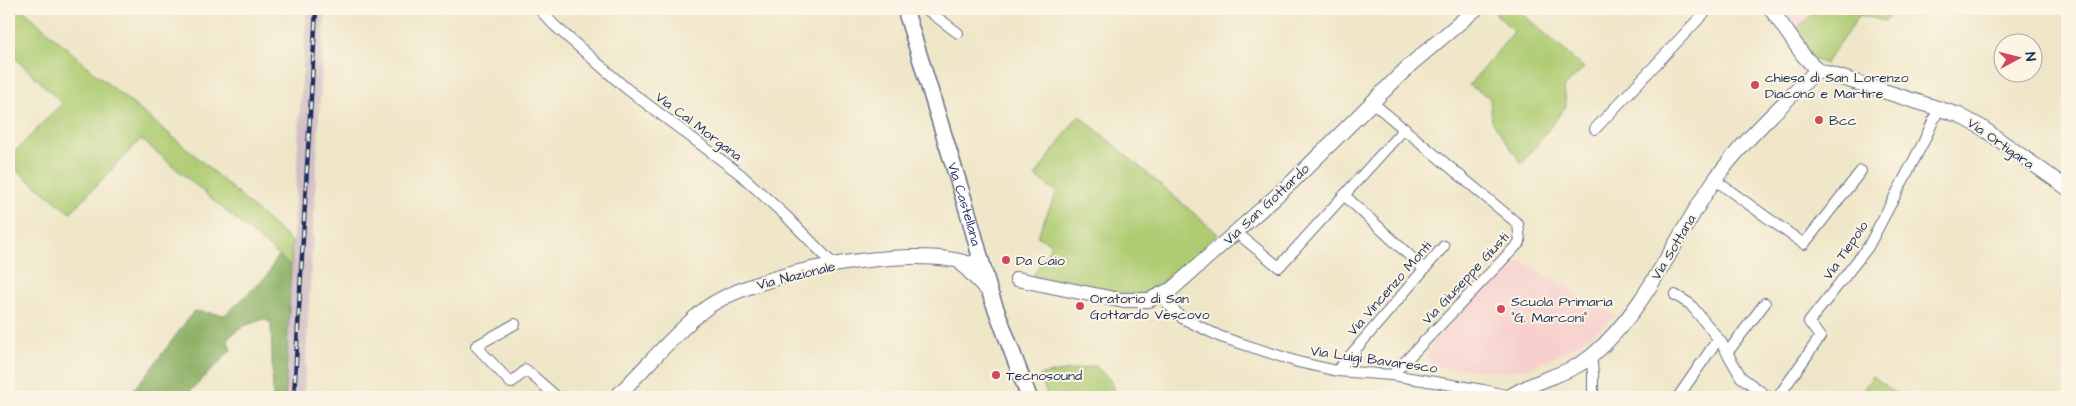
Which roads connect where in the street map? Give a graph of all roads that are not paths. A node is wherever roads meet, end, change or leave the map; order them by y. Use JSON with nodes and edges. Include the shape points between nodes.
{"nodes":[{"id":1,"x":539,"y":9,"type":"edge"},
{"id":2,"x":905,"y":9,"type":"edge"},
{"id":3,"x":926,"y":9,"type":"edge"},
{"id":4,"x":1476,"y":9,"type":"edge"},
{"id":5,"x":1708,"y":9,"type":"edge"},
{"id":6,"x":1771,"y":9,"type":"edge"},
{"id":7,"x":958,"y":33,"type":"dead end"},
{"id":8,"x":1817,"y":70,"type":"junction"},
{"id":9,"x":1372,"y":103,"type":"junction"},
{"id":10,"x":1939,"y":108,"type":"junction"},
{"id":11,"x":1405,"y":128,"type":"junction"},
{"id":12,"x":1595,"y":129,"type":"dead end"},
{"id":13,"x":1861,"y":171,"type":"dead end"},
{"id":14,"x":1715,"y":180,"type":"junction"},
{"id":15,"x":2067,"y":188,"type":"edge"},
{"id":16,"x":1344,"y":195,"type":"junction"},
{"id":17,"x":1237,"y":233,"type":"junction"},
{"id":18,"x":1444,"y":246,"type":"dead end"},
{"id":19,"x":957,"y":259,"type":"junction"},
{"id":20,"x":980,"y":259,"type":"junction"},
{"id":21,"x":842,"y":264,"type":"junction"},
{"id":22,"x":1424,"y":269,"type":"junction"},
{"id":23,"x":1017,"y":279,"type":"dead end"},
{"id":24,"x":990,"y":293,"type":"junction"},
{"id":25,"x":1162,"y":294,"type":"junction"},
{"id":26,"x":1675,"y":295,"type":"dead end"},
{"id":27,"x":1765,"y":303,"type":"dead end"},
{"id":28,"x":515,"y":324,"type":"dead end"},
{"id":29,"x":1720,"y":340,"type":"junction"},
{"id":30,"x":1727,"y":353,"type":"junction"},
{"id":31,"x":1591,"y":356,"type":"junction"},
{"id":32,"x":1337,"y":371,"type":"junction"},
{"id":33,"x":1392,"y":375,"type":"junction"},
{"id":34,"x":624,"y":394,"type":"edge"},
{"id":35,"x":557,"y":397,"type":"edge"},
{"id":36,"x":1029,"y":397,"type":"edge"},
{"id":37,"x":1510,"y":397,"type":"edge"},
{"id":38,"x":1592,"y":397,"type":"edge"},
{"id":39,"x":1678,"y":397,"type":"edge"},
{"id":40,"x":1768,"y":397,"type":"edge"},
{"id":41,"x":1778,"y":397,"type":"edge"}],
"edges":[{"from":1,"to":21,"type":"street","name":"Via Cal Morgana","via":[[627,89],[740,174],[832,263]]},
{"from":2,"to":20,"type":"main road","name":"Via Castellana"},
{"from":3,"to":7,"type":"street"},
{"from":4,"to":9,"type":"street","name":"Via San Gottardo","via":[[1410,65]]},
{"from":5,"to":12,"type":"street"},
{"from":6,"to":8,"type":"street"},
{"from":8,"to":10,"type":"street","name":"Via Ortigara"},
{"from":8,"to":14,"type":"street","name":"Via Sottana","via":[[1739,149]]},
{"from":9,"to":11,"type":"street","name":"Via Giuseppe Giusti"},
{"from":9,"to":17,"type":"street","name":"Via San Gottardo"},
{"from":10,"to":15,"type":"street","name":"Via Ortigara","via":[[1959,114],[1981,127]]},
{"from":10,"to":41,"type":"street","name":"Via Tiepolo","via":[[1868,247],[1809,322],[1820,337]]},
{"from":11,"to":16,"type":"street"},
{"from":11,"to":33,"type":"street","name":"Via Giuseppe Giusti","via":[[1518,224],[1520,242]]},
{"from":13,"to":14,"type":"street","via":[[1804,244]]},
{"from":14,"to":31,"type":"street","name":"Via Sottana","via":[[1633,311]]},
{"from":16,"to":17,"type":"street","via":[[1279,266]]},
{"from":16,"to":22,"type":"street"},
{"from":17,"to":25,"type":"street","name":"Via San Gottardo"},
{"from":18,"to":22,"type":"street","name":"Via Vincenzo Monti"},
{"from":19,"to":20,"type":"street","name":"Via Nazionale","via":[[970,264]]},
{"from":19,"to":21,"type":"street","name":"Via Nazionale","via":[[908,257]]},
{"from":19,"to":24,"type":"street"},
{"from":20,"to":24,"type":"main road","name":"Via Castellana"},
{"from":21,"to":34,"type":"street","name":"Via Nazionale","via":[[768,280],[736,291],[706,308],[666,344]]},
{"from":22,"to":32,"type":"street","name":"Via Vincenzo Monti"},
{"from":23,"to":25,"type":"street","name":"Via San Gottardo","via":[[1119,300],[1149,300]]},
{"from":24,"to":36,"type":"main road","name":"Via Castellana"},
{"from":25,"to":32,"type":"street","name":"Via Luigi Bavaresco","via":[[1182,318],[1221,337]]},
{"from":26,"to":29,"type":"street","via":[[1690,304]]},
{"from":27,"to":30,"type":"street"},
{"from":28,"to":35,"type":"street","via":[[476,346],[511,383],[526,370]]},
{"from":29,"to":30,"type":"street"},
{"from":29,"to":39,"type":"street"},
{"from":30,"to":40,"type":"street","via":[[1741,377]]},
{"from":31,"to":37,"type":"street","name":"Via Sottana"},
{"from":31,"to":38,"type":"street"},
{"from":32,"to":33,"type":"street","name":"Via Luigi Bavaresco"},
{"from":33,"to":37,"type":"street","name":"Via Luigi Bavaresco"}]}
